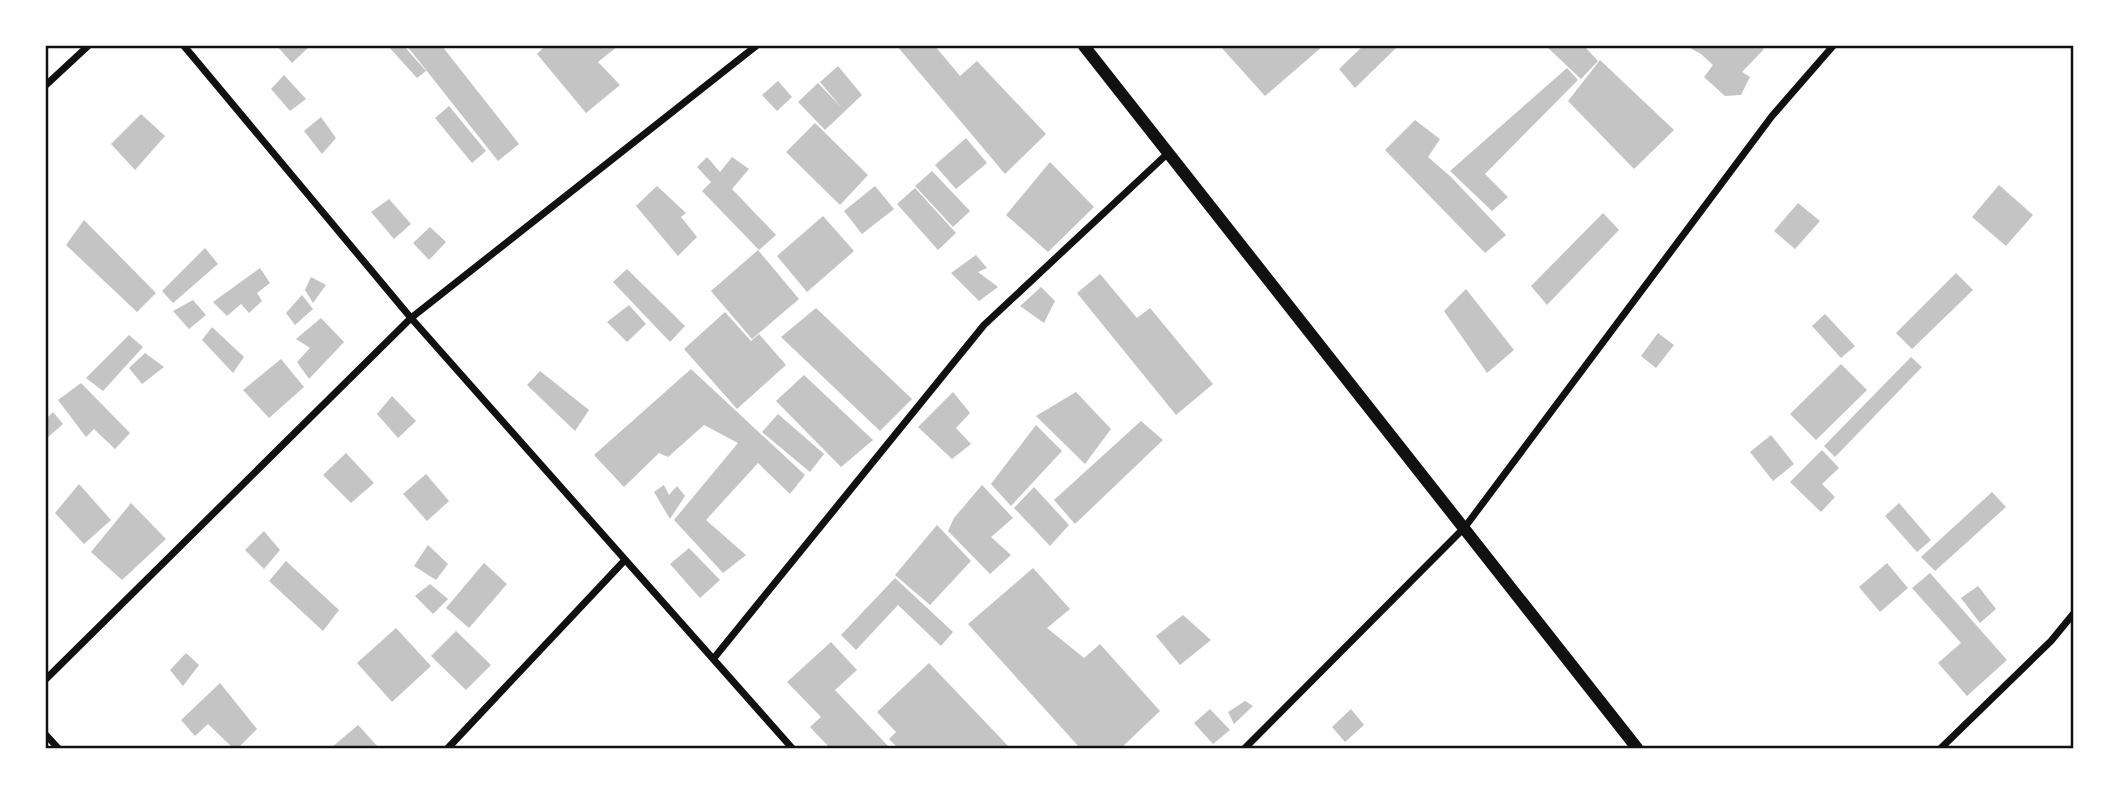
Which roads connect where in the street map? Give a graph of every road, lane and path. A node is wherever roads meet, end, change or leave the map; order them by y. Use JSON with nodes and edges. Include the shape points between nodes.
{"nodes":[{"id":1,"x":88,"y":46,"type":"edge"},
{"id":2,"x":184,"y":46,"type":"edge"},
{"id":3,"x":756,"y":46,"type":"edge"},
{"id":4,"x":1084,"y":46,"type":"edge"},
{"id":5,"x":1833,"y":46,"type":"edge"},
{"id":6,"x":46,"y":85,"type":"edge"},
{"id":7,"x":1167,"y":153,"type":"junction"},
{"id":8,"x":411,"y":318,"type":"junction"},
{"id":9,"x":1465,"y":527,"type":"junction"},
{"id":10,"x":624,"y":561,"type":"junction"},
{"id":11,"x":2074,"y":613,"type":"edge"},
{"id":12,"x":714,"y":658,"type":"junction"},
{"id":13,"x":46,"y":678,"type":"edge"},
{"id":14,"x":46,"y":734,"type":"edge"},
{"id":15,"x":58,"y":748,"type":"edge"},
{"id":16,"x":448,"y":748,"type":"edge"},
{"id":17,"x":792,"y":748,"type":"edge"},
{"id":18,"x":1245,"y":748,"type":"edge"},
{"id":19,"x":1637,"y":748,"type":"edge"},
{"id":20,"x":1941,"y":748,"type":"edge"}],
"edges":[{"from":1,"to":6,"type":"street"},
{"from":2,"to":8,"type":"street"},
{"from":3,"to":8,"type":"street"},
{"from":4,"to":7,"type":"street"},
{"from":5,"to":9,"type":"street","via":[[1772,116]]},
{"from":7,"to":9,"type":"street"},
{"from":7,"to":12,"type":"street","via":[[984,325]]},
{"from":8,"to":10,"type":"street"},
{"from":8,"to":13,"type":"street"},
{"from":9,"to":18,"type":"street"},
{"from":9,"to":19,"type":"street"},
{"from":10,"to":12,"type":"street"},
{"from":10,"to":16,"type":"street"},
{"from":11,"to":20,"type":"street"},
{"from":12,"to":17,"type":"street"},
{"from":14,"to":15,"type":"street"}]}
